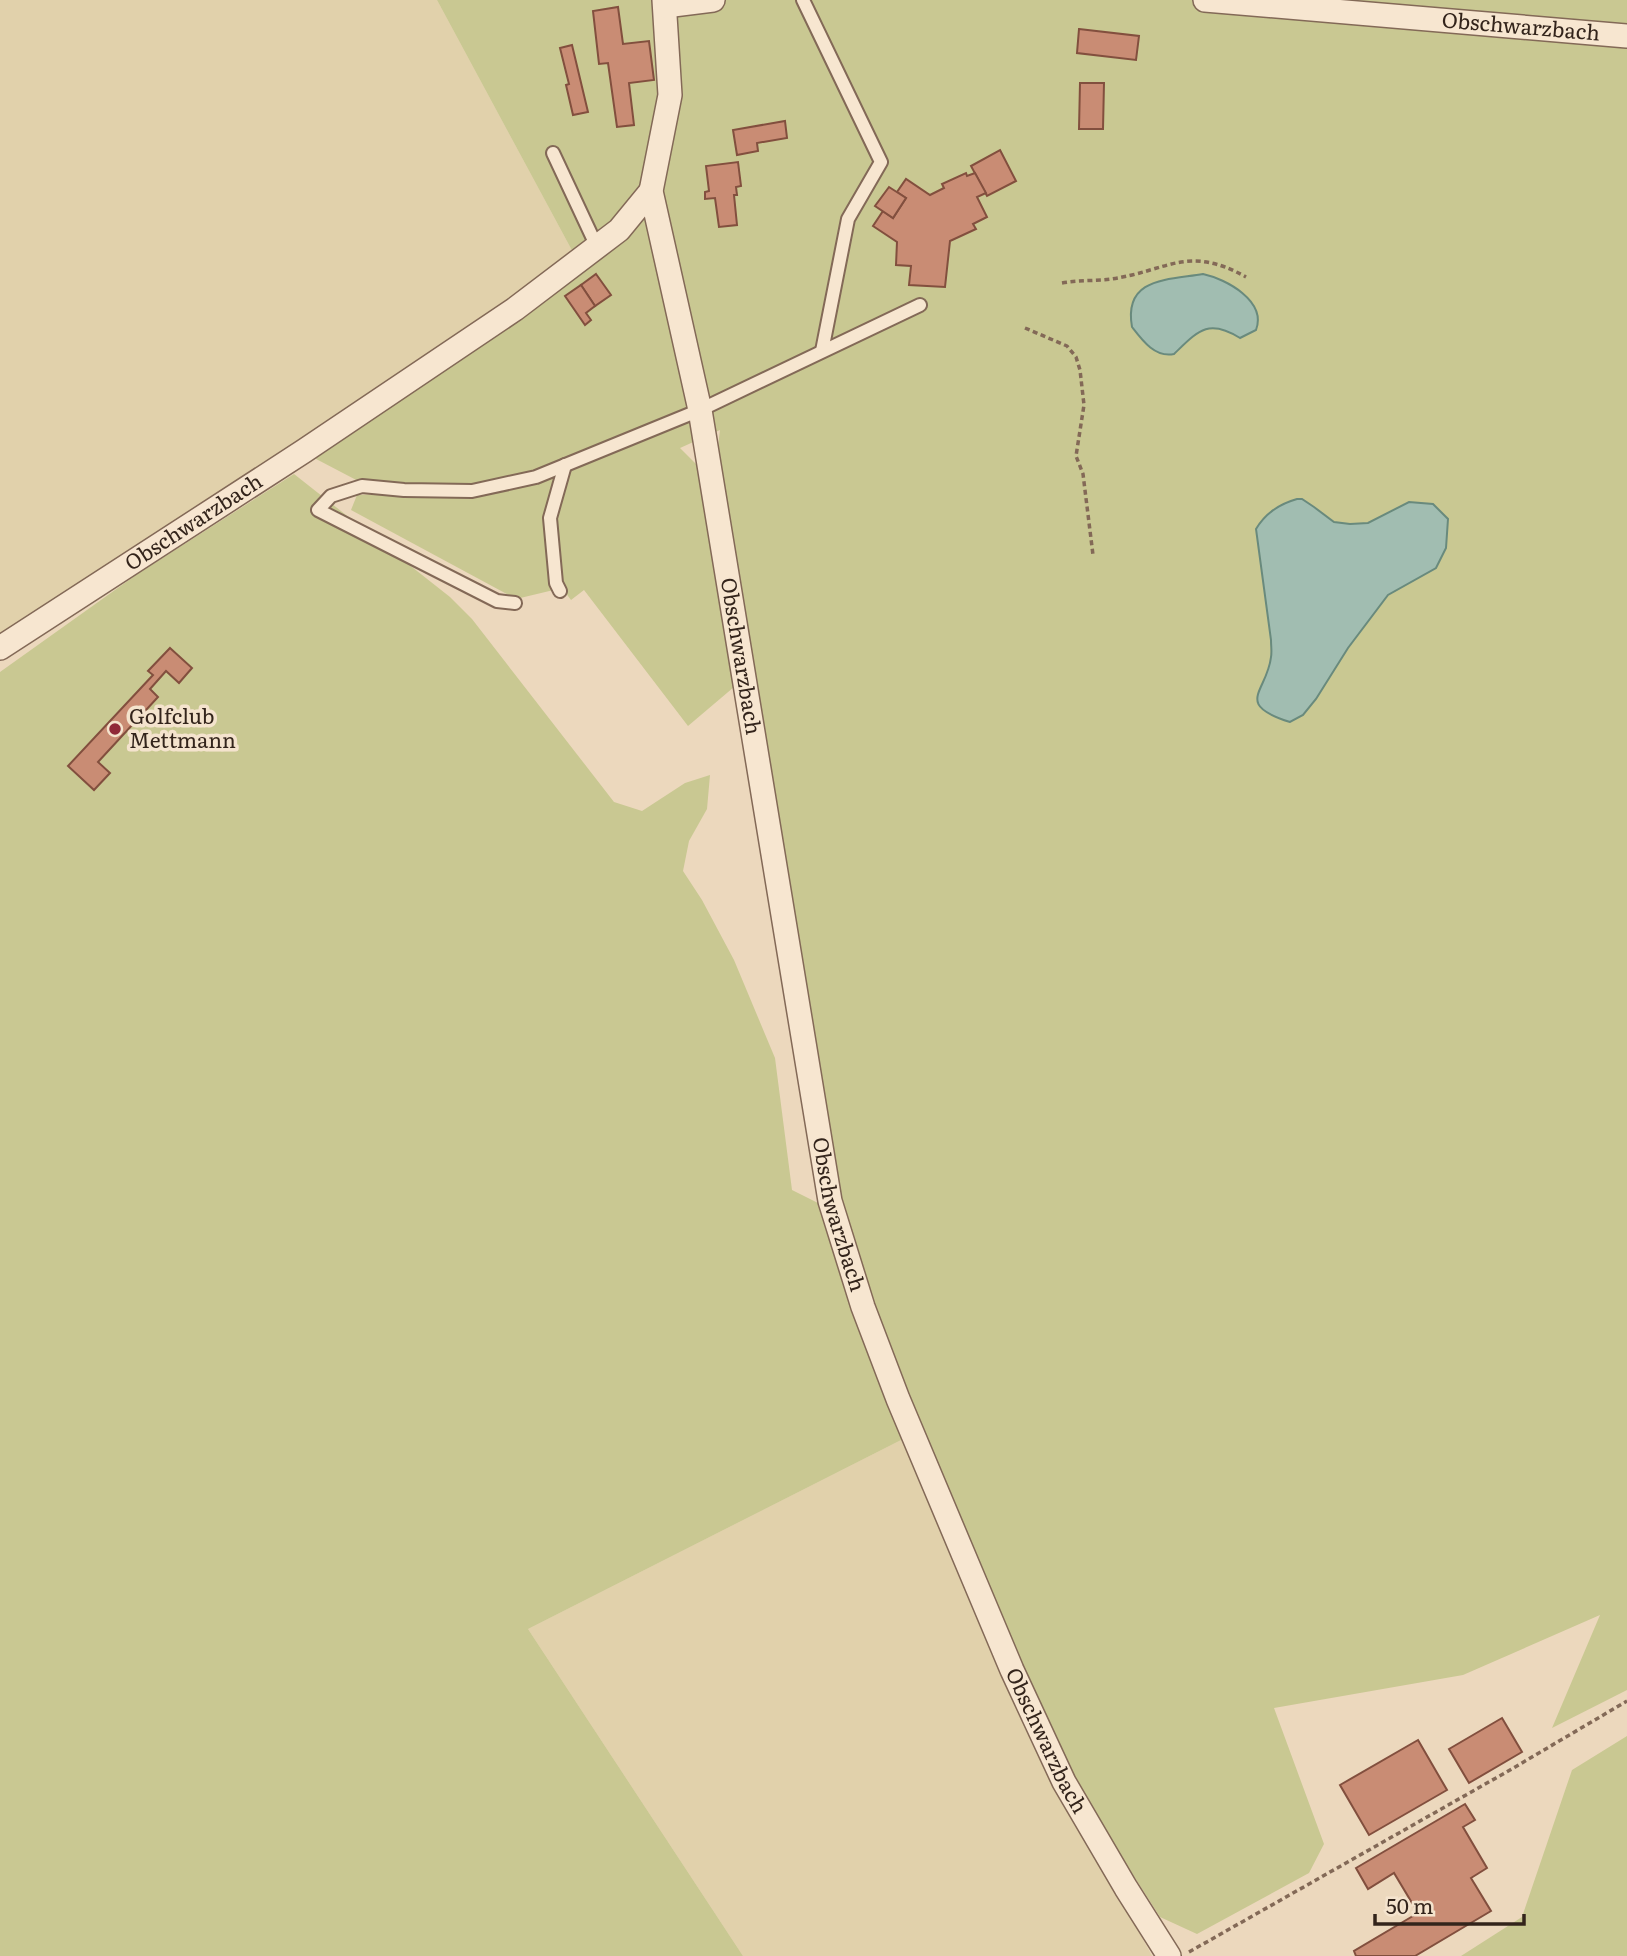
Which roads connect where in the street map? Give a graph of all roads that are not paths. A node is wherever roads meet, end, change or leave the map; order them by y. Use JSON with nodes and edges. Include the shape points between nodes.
{"nodes":[{"id":1,"x":713,"y":0,"type":"edge"},
{"id":2,"x":803,"y":0,"type":"edge"},
{"id":3,"x":1205,"y":0,"type":"edge"},
{"id":4,"x":664,"y":3,"type":"edge"},
{"id":5,"x":1627,"y":36,"type":"edge"},
{"id":6,"x":552,"y":153,"type":"dead end"},
{"id":7,"x":651,"y":191,"type":"junction"},
{"id":8,"x":597,"y":247,"type":"junction"},
{"id":9,"x":920,"y":305,"type":"dead end"},
{"id":10,"x":822,"y":351,"type":"junction"},
{"id":11,"x":700,"y":410,"type":"junction"},
{"id":12,"x":565,"y":465,"type":"junction"},
{"id":13,"x":560,"y":590,"type":"dead end"},
{"id":14,"x":515,"y":603,"type":"dead end"},
{"id":15,"x":0,"y":649,"type":"edge"},
{"id":16,"x":1169,"y":1956,"type":"edge"}],
"edges":[{"from":1,"to":4,"type":"street","name":"Obschwarzbach"},
{"from":2,"to":10,"type":"lane","via":[[881,162],[848,219]]},
{"from":3,"to":5,"type":"street","name":"Obschwarzbach"},
{"from":4,"to":7,"type":"street","name":"Obschwarzbach","via":[[670,95]]},
{"from":6,"to":8,"type":"lane"},
{"from":7,"to":8,"type":"street","name":"Obschwarzbach","via":[[619,230]]},
{"from":7,"to":11,"type":"street","name":"Obschwarzbach"},
{"from":8,"to":15,"type":"street","name":"Obschwarzbach","via":[[471,339]]},
{"from":9,"to":10,"type":"lane"},
{"from":10,"to":11,"type":"lane"},
{"from":11,"to":12,"type":"lane"},
{"from":11,"to":16,"type":"street","name":"Obschwarzbach","via":[[830,1201],[898,1399],[1012,1670],[1064,1782]]},
{"from":12,"to":13,"type":"lane","via":[[550,518]]},
{"from":12,"to":14,"type":"lane","via":[[536,477],[472,491],[362,486],[331,496],[318,510],[496,601]]}]}
